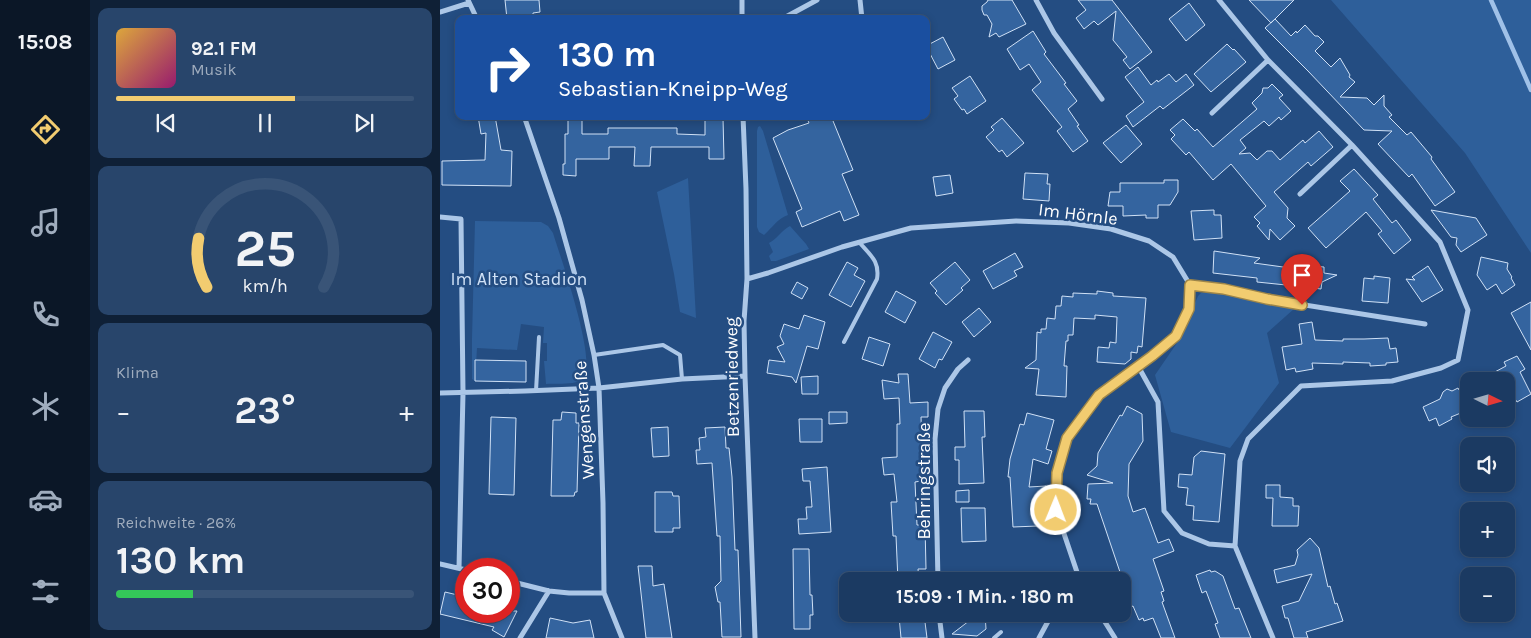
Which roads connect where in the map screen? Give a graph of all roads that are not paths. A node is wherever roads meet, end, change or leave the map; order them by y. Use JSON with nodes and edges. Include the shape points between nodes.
{"nodes":[{"id":1,"x":742,"y":0,"type":"edge"},
{"id":2,"x":817,"y":0,"type":"edge"},
{"id":3,"x":860,"y":0,"type":"edge"},
{"id":4,"x":1036,"y":0,"type":"edge"},
{"id":5,"x":1219,"y":0,"type":"edge"},
{"id":6,"x":468,"y":1,"type":"edge"},
{"id":7,"x":440,"y":12,"type":"edge"},
{"id":8,"x":475,"y":15,"type":"edge"},
{"id":9,"x":742,"y":15,"type":"edge"},
{"id":10,"x":789,"y":15,"type":"edge"},
{"id":11,"x":862,"y":15,"type":"edge"},
{"id":12,"x":1268,"y":60,"type":"junction"},
{"id":13,"x":1102,"y":98,"type":"dead end"},
{"id":14,"x":1212,"y":113,"type":"dead end"},
{"id":15,"x":525,"y":120,"type":"edge"},
{"id":16,"x":743,"y":120,"type":"edge"},
{"id":17,"x":1352,"y":145,"type":"junction"},
{"id":18,"x":1300,"y":194,"type":"dead end"},
{"id":19,"x":440,"y":217,"type":"edge"},
{"id":20,"x":859,"y":242,"type":"junction"},
{"id":21,"x":747,"y":279,"type":"junction"},
{"id":22,"x":1190,"y":285,"type":"junction"},
{"id":23,"x":1425,"y":324,"type":"dead end"},
{"id":24,"x":539,"y":336,"type":"dead end"},
{"id":25,"x":844,"y":342,"type":"dead end"},
{"id":26,"x":594,"y":355,"type":"junction"},
{"id":27,"x":968,"y":360,"type":"dead end"},
{"id":28,"x":1138,"y":366,"type":"junction"},
{"id":29,"x":745,"y":376,"type":"junction"},
{"id":30,"x":682,"y":379,"type":"junction"},
{"id":31,"x":599,"y":388,"type":"junction"},
{"id":32,"x":536,"y":391,"type":"junction"},
{"id":33,"x":440,"y":393,"type":"edge"},
{"id":34,"x":463,"y":393,"type":"junction"},
{"id":35,"x":1235,"y":546,"type":"junction"},
{"id":36,"x":459,"y":558,"type":"edge"},
{"id":37,"x":440,"y":564,"type":"edge"},
{"id":38,"x":455,"y":567,"type":"edge"},
{"id":39,"x":938,"y":572,"type":"edge"},
{"id":40,"x":1075,"y":572,"type":"edge"},
{"id":41,"x":520,"y":583,"type":"edge"},
{"id":42,"x":549,"y":590,"type":"junction"},
{"id":43,"x":604,"y":593,"type":"junction"},
{"id":44,"x":940,"y":622,"type":"edge"},
{"id":45,"x":1048,"y":622,"type":"edge"},
{"id":46,"x":1105,"y":622,"type":"edge"},
{"id":47,"x":1001,"y":632,"type":"dead end"},
{"id":48,"x":520,"y":638,"type":"edge"},
{"id":49,"x":622,"y":638,"type":"edge"},
{"id":50,"x":755,"y":638,"type":"edge"},
{"id":51,"x":942,"y":638,"type":"edge"},
{"id":52,"x":994,"y":638,"type":"edge"},
{"id":53,"x":1039,"y":638,"type":"edge"},
{"id":54,"x":1115,"y":638,"type":"edge"},
{"id":55,"x":1273,"y":638,"type":"edge"}],
"edges":[{"from":1,"to":9,"type":"street"},
{"from":2,"to":10,"type":"street"},
{"from":3,"to":11,"type":"street"},
{"from":4,"to":13,"type":"street","via":[[1054,33]]},
{"from":5,"to":12,"type":"street"},
{"from":6,"to":7,"type":"street"},
{"from":6,"to":8,"type":"street"},
{"from":12,"to":14,"type":"street"},
{"from":12,"to":17,"type":"street"},
{"from":15,"to":26,"type":"street","name":"Wengenstraße","via":[[559,218]]},
{"from":16,"to":21,"type":"street","name":"Betzenriedweg"},
{"from":17,"to":18,"type":"street"},
{"from":17,"to":35,"type":"street","via":[[1440,242],[1468,310],[1458,360],[1392,381],[1301,386],[1248,439],[1240,461]]},
{"from":19,"to":34,"type":"street","via":[[461,219]]},
{"from":20,"to":21,"type":"street","name":"Im Hörnle"},
{"from":20,"to":22,"type":"street","name":"Im Hörnle","via":[[911,228],[1016,221],[1069,223],[1111,229],[1148,241],[1174,257]]},
{"from":20,"to":25,"type":"lane","via":[[876,263],[877,279]]},
{"from":21,"to":29,"type":"street","name":"Betzenriedweg"},
{"from":22,"to":23,"type":"street"},
{"from":22,"to":28,"type":"street","via":[[1189,309],[1176,336]]},
{"from":24,"to":32,"type":"lane"},
{"from":26,"to":30,"type":"lane","via":[[663,345],[680,355]]},
{"from":26,"to":31,"type":"street","name":"Wengenstraße"},
{"from":27,"to":39,"type":"street","name":"Behringstraße","via":[[946,388],[938,409],[935,439]]},
{"from":28,"to":35,"type":"street","via":[[1158,402],[1164,511],[1182,533],[1209,544]]},
{"from":28,"to":40,"type":"street","via":[[1099,395],[1067,438],[1057,473],[1056,510]]},
{"from":29,"to":30,"type":"street"},
{"from":29,"to":50,"type":"street","name":"Betzenriedweg"},
{"from":30,"to":31,"type":"street"},
{"from":31,"to":32,"type":"street"},
{"from":31,"to":43,"type":"street","name":"Wengenstraße"},
{"from":32,"to":34,"type":"street"},
{"from":33,"to":34,"type":"street"},
{"from":34,"to":36,"type":"street"},
{"from":35,"to":55,"type":"street"},
{"from":37,"to":38,"type":"street"},
{"from":41,"to":42,"type":"street"},
{"from":42,"to":43,"type":"street"},
{"from":42,"to":48,"type":"street"},
{"from":43,"to":49,"type":"street","name":"Wengenstraße"},
{"from":44,"to":51,"type":"street"},
{"from":45,"to":53,"type":"street"},
{"from":46,"to":54,"type":"street"},
{"from":47,"to":52,"type":"lane"}]}
